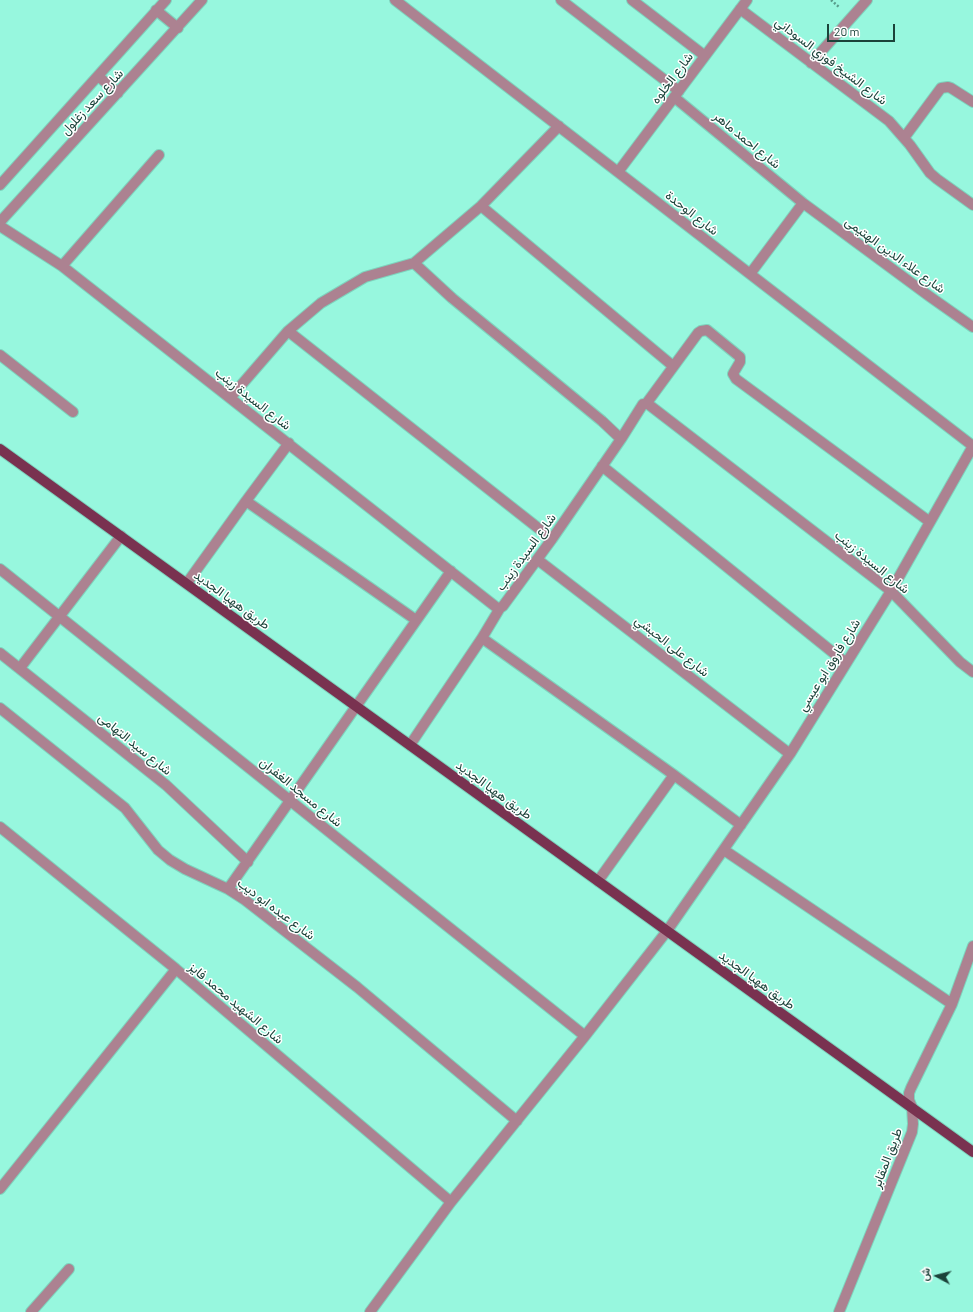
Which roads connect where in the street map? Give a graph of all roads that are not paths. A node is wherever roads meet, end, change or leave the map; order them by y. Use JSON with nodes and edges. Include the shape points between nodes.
{"nodes":[{"id":1,"x":166,"y":0,"type":"edge"},
{"id":2,"x":202,"y":0,"type":"edge"},
{"id":3,"x":395,"y":0,"type":"edge"},
{"id":4,"x":561,"y":0,"type":"edge"},
{"id":5,"x":632,"y":0,"type":"edge"},
{"id":6,"x":747,"y":0,"type":"edge"},
{"id":7,"x":867,"y":0,"type":"edge"},
{"id":8,"x":740,"y":9,"type":"junction"},
{"id":9,"x":156,"y":10,"type":"junction"},
{"id":10,"x":178,"y":28,"type":"junction"},
{"id":11,"x":705,"y":56,"type":"junction"},
{"id":12,"x":811,"y":63,"type":"junction"},
{"id":13,"x":98,"y":76,"type":"junction"},
{"id":14,"x":118,"y":93,"type":"junction"},
{"id":15,"x":676,"y":94,"type":"junction"},
{"id":16,"x":973,"y":102,"type":"edge"},
{"id":17,"x":559,"y":126,"type":"junction"},
{"id":18,"x":904,"y":138,"type":"junction"},
{"id":19,"x":159,"y":155,"type":"dead end"},
{"id":20,"x":618,"y":172,"type":"junction"},
{"id":21,"x":0,"y":185,"type":"edge"},
{"id":22,"x":803,"y":203,"type":"junction"},
{"id":23,"x":973,"y":205,"type":"edge"},
{"id":24,"x":480,"y":206,"type":"junction"},
{"id":25,"x":0,"y":222,"type":"edge"},
{"id":26,"x":0,"y":226,"type":"edge"},
{"id":27,"x":414,"y":263,"type":"junction"},
{"id":28,"x":62,"y":266,"type":"junction"},
{"id":29,"x":750,"y":274,"type":"junction"},
{"id":30,"x":973,"y":327,"type":"edge"},
{"id":31,"x":288,"y":331,"type":"junction"},
{"id":32,"x":0,"y":354,"type":"edge"},
{"id":33,"x":673,"y":366,"type":"junction"},
{"id":34,"x":230,"y":398,"type":"junction"},
{"id":35,"x":646,"y":404,"type":"junction"},
{"id":36,"x":73,"y":412,"type":"dead end"},
{"id":37,"x":621,"y":439,"type":"junction"},
{"id":38,"x":288,"y":443,"type":"junction"},
{"id":39,"x":973,"y":446,"type":"edge"},
{"id":40,"x":0,"y":449,"type":"edge"},
{"id":41,"x":602,"y":466,"type":"junction"},
{"id":42,"x":246,"y":501,"type":"junction"},
{"id":43,"x":930,"y":522,"type":"junction"},
{"id":44,"x":121,"y":536,"type":"junction"},
{"id":45,"x":552,"y":540,"type":"junction"},
{"id":46,"x":538,"y":560,"type":"junction"},
{"id":47,"x":0,"y":570,"type":"edge"},
{"id":48,"x":451,"y":571,"type":"junction"},
{"id":49,"x":186,"y":583,"type":"junction"},
{"id":50,"x":891,"y":590,"type":"junction"},
{"id":51,"x":500,"y":608,"type":"junction"},
{"id":52,"x":60,"y":617,"type":"junction"},
{"id":53,"x":416,"y":620,"type":"junction"},
{"id":54,"x":482,"y":638,"type":"junction"},
{"id":55,"x":0,"y":653,"type":"edge"},
{"id":56,"x":846,"y":663,"type":"junction"},
{"id":57,"x":20,"y":668,"type":"junction"},
{"id":58,"x":973,"y":672,"type":"edge"},
{"id":59,"x":356,"y":706,"type":"junction"},
{"id":60,"x":0,"y":708,"type":"edge"},
{"id":61,"x":410,"y":745,"type":"junction"},
{"id":62,"x":790,"y":754,"type":"junction"},
{"id":63,"x":674,"y":775,"type":"junction"},
{"id":64,"x":290,"y":800,"type":"junction"},
{"id":65,"x":741,"y":825,"type":"junction"},
{"id":66,"x":0,"y":827,"type":"edge"},
{"id":67,"x":724,"y":850,"type":"junction"},
{"id":68,"x":248,"y":862,"type":"junction"},
{"id":69,"x":598,"y":881,"type":"junction"},
{"id":70,"x":228,"y":889,"type":"junction"},
{"id":71,"x":667,"y":931,"type":"junction"},
{"id":72,"x":973,"y":946,"type":"edge"},
{"id":73,"x":176,"y":969,"type":"junction"},
{"id":74,"x":952,"y":1004,"type":"junction"},
{"id":75,"x":585,"y":1036,"type":"junction"},
{"id":76,"x":912,"y":1107,"type":"junction"},
{"id":77,"x":517,"y":1121,"type":"junction"},
{"id":78,"x":973,"y":1152,"type":"edge"},
{"id":79,"x":0,"y":1189,"type":"edge"},
{"id":80,"x":451,"y":1202,"type":"junction"},
{"id":81,"x":69,"y":1268,"type":"dead end"},
{"id":82,"x":31,"y":1312,"type":"edge"},
{"id":83,"x":370,"y":1312,"type":"edge"},
{"id":84,"x":839,"y":1312,"type":"edge"}],
"edges":[{"from":1,"to":9,"type":"street","name":"شارع سعد زغلول"},
{"from":2,"to":10,"type":"street","name":"شارع سعد زغلول"},
{"from":3,"to":17,"type":"street","name":"شارع الوحدة"},
{"from":4,"to":15,"type":"street","name":"شارع احمد ماهر"},
{"from":5,"to":11,"type":"street"},
{"from":6,"to":8,"type":"street","name":"شارع الخلوه"},
{"from":7,"to":12,"type":"street"},
{"from":8,"to":11,"type":"street","name":"شارع الخلوه"},
{"from":8,"to":12,"type":"street","name":"شارع الشيخ فوزي السوداني"},
{"from":9,"to":10,"type":"street"},
{"from":9,"to":13,"type":"street","name":"شارع سعد زغلول"},
{"from":10,"to":14,"type":"street","name":"شارع سعد زغلول"},
{"from":11,"to":15,"type":"street","name":"شارع الخلوه"},
{"from":12,"to":18,"type":"street","name":"شارع الشيخ فوزي السوداني","via":[[890,122]]},
{"from":13,"to":14,"type":"street"},
{"from":13,"to":21,"type":"street","name":"شارع سعد زغلول"},
{"from":14,"to":25,"type":"street","name":"شارع سعد زغلول"},
{"from":15,"to":20,"type":"street","name":"شارع الخلوه"},
{"from":15,"to":22,"type":"street","name":"شارع احمد ماهر"},
{"from":16,"to":18,"type":"street","via":[[951,88],[941,88]]},
{"from":17,"to":20,"type":"street","name":"شارع الوحدة"},
{"from":17,"to":24,"type":"street"},
{"from":18,"to":23,"type":"street","name":"شارع الشيخ فوزي السوداني","via":[[930,173]]},
{"from":19,"to":28,"type":"street"},
{"from":20,"to":29,"type":"street","name":"شارع الوحدة"},
{"from":22,"to":29,"type":"street"},
{"from":22,"to":30,"type":"street","name":"شارع علاء الدين الهتيمى"},
{"from":24,"to":27,"type":"street"},
{"from":24,"to":33,"type":"street"},
{"from":26,"to":28,"type":"street","name":"شارع السيدة زينب"},
{"from":27,"to":31,"type":"street","via":[[365,277],[321,303]]},
{"from":27,"to":37,"type":"street","via":[[452,298]]},
{"from":28,"to":34,"type":"street","name":"شارع السيدة زينب"},
{"from":29,"to":39,"type":"street","name":"شارع الوحدة"},
{"from":31,"to":34,"type":"street"},
{"from":31,"to":45,"type":"street"},
{"from":32,"to":36,"type":"street"},
{"from":33,"to":35,"type":"street"},
{"from":33,"to":43,"type":"street","via":[[698,332],[710,332],[740,357],[733,374],[736,378]]},
{"from":34,"to":38,"type":"street","name":"شارع السيدة زينب"},
{"from":35,"to":37,"type":"street","name":"شارع السيدة زينب","via":[[643,404]]},
{"from":35,"to":50,"type":"street","name":"شارع السيدة زينب"},
{"from":37,"to":41,"type":"street","name":"شارع السيدة زينب"},
{"from":38,"to":42,"type":"street"},
{"from":38,"to":48,"type":"street","name":"شارع السيدة زينب"},
{"from":39,"to":43,"type":"street","name":"شارع فاروق ابو عيسي"},
{"from":40,"to":44,"type":"main road","name":"طريق ههيا الجديد"},
{"from":41,"to":45,"type":"street","name":"شارع السيدة زينب"},
{"from":41,"to":56,"type":"street"},
{"from":42,"to":49,"type":"street"},
{"from":42,"to":53,"type":"street"},
{"from":43,"to":50,"type":"street","name":"شارع فاروق ابو عيسي"},
{"from":44,"to":49,"type":"main road","name":"طريق ههيا الجديد"},
{"from":44,"to":52,"type":"street"},
{"from":45,"to":46,"type":"street","name":"شارع السيدة زينب"},
{"from":46,"to":51,"type":"street","name":"شارع السيدة زينب"},
{"from":46,"to":62,"type":"street","name":"شارع على الحبشي"},
{"from":47,"to":52,"type":"street","name":"شارع مسجد الغفران"},
{"from":48,"to":51,"type":"street","name":"شارع السيدة زينب"},
{"from":48,"to":53,"type":"street"},
{"from":49,"to":59,"type":"main road","name":"طريق ههيا الجديد"},
{"from":50,"to":56,"type":"street","name":"شارع فاروق ابو عيسي"},
{"from":50,"to":58,"type":"street","name":"شارع السيدة زينب","via":[[960,662]]},
{"from":51,"to":54,"type":"street"},
{"from":52,"to":57,"type":"street"},
{"from":52,"to":64,"type":"street","name":"شارع مسجد الغفران"},
{"from":53,"to":59,"type":"street"},
{"from":54,"to":61,"type":"street"},
{"from":54,"to":63,"type":"street"},
{"from":55,"to":57,"type":"street","name":"شارع سيد التهامى"},
{"from":56,"to":62,"type":"street","name":"شارع فاروق ابو عيسي"},
{"from":57,"to":68,"type":"street","name":"شارع سيد التهامى","via":[[166,785]]},
{"from":59,"to":61,"type":"main road","name":"طريق ههيا الجديد"},
{"from":59,"to":64,"type":"street"},
{"from":60,"to":70,"type":"street","name":"شارع عبده ابو ديب","via":[[125,808],[158,850],[170,860]]},
{"from":61,"to":69,"type":"main road","name":"طريق ههيا الجديد"},
{"from":62,"to":65,"type":"street","name":"شارع فاروق ابو عيسي"},
{"from":63,"to":65,"type":"street"},
{"from":63,"to":69,"type":"street"},
{"from":64,"to":68,"type":"street"},
{"from":64,"to":75,"type":"street","name":"شارع مسجد الغفران"},
{"from":65,"to":67,"type":"street","name":"شارع فاروق ابو عيسي"},
{"from":66,"to":73,"type":"street","name":"شارع الشهيد محمد فايز"},
{"from":67,"to":71,"type":"street","name":"شارع فاروق ابو عيسي"},
{"from":67,"to":74,"type":"street"},
{"from":68,"to":70,"type":"street"},
{"from":69,"to":71,"type":"main road","name":"طريق ههيا الجديد"},
{"from":70,"to":77,"type":"street","name":"شارع عبده ابو ديب","via":[[357,987]]},
{"from":71,"to":75,"type":"street","name":"شارع فاروق ابو عيسي"},
{"from":71,"to":76,"type":"main road","name":"طريق ههيا الجديد"},
{"from":72,"to":74,"type":"street","name":"طريق المقابر"},
{"from":73,"to":79,"type":"street"},
{"from":73,"to":80,"type":"street","name":"شارع الشهيد محمد فايز"},
{"from":74,"to":76,"type":"street","name":"طريق المقابر","via":[[909,1092]]},
{"from":75,"to":77,"type":"street","name":"شارع فاروق ابو عيسي"},
{"from":76,"to":78,"type":"main road","name":"طريق ههيا الجديد"},
{"from":76,"to":84,"type":"street","name":"طريق المقابر","via":[[913,1124],[909,1139]]},
{"from":77,"to":80,"type":"street","name":"شارع فاروق ابو عيسي"},
{"from":80,"to":83,"type":"street","name":"شارع فاروق ابو عيسي"},
{"from":81,"to":82,"type":"street"}]}
